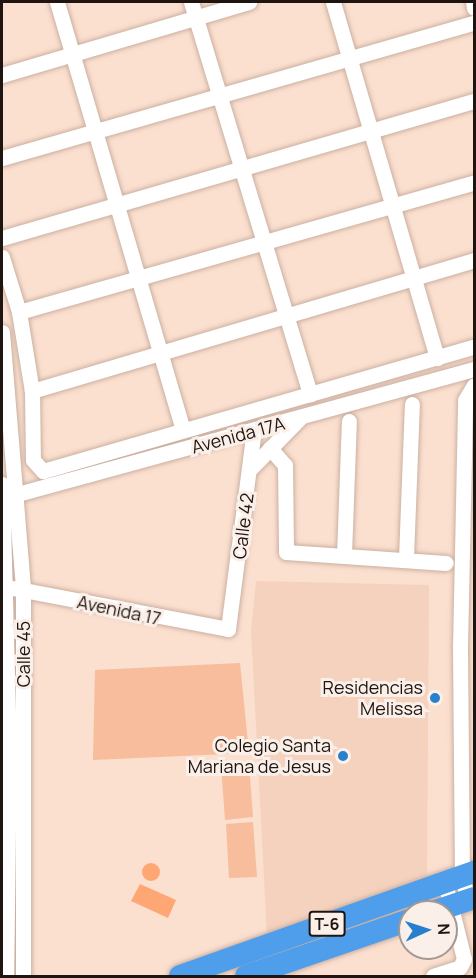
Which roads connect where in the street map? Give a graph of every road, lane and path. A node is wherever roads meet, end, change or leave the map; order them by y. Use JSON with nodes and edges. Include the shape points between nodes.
{"nodes":[{"id":1,"x":57,"y":2,"type":"edge"},
{"id":2,"x":191,"y":2,"type":"edge"},
{"id":3,"x":249,"y":2,"type":"edge"},
{"id":4,"x":333,"y":2,"type":"edge"},
{"id":5,"x":473,"y":2,"type":"edge"},
{"id":6,"x":474,"y":8,"type":"edge"},
{"id":7,"x":196,"y":17,"type":"junction"},
{"id":8,"x":474,"y":23,"type":"edge"},
{"id":9,"x":74,"y":53,"type":"junction"},
{"id":10,"x":351,"y":59,"type":"junction"},
{"id":11,"x":2,"y":75,"type":"edge"},
{"id":12,"x":222,"y":97,"type":"junction"},
{"id":13,"x":474,"y":101,"type":"edge"},
{"id":14,"x":97,"y":131,"type":"junction"},
{"id":15,"x":372,"y":131,"type":"junction"},
{"id":16,"x":2,"y":159,"type":"edge"},
{"id":17,"x":240,"y":170,"type":"junction"},
{"id":18,"x":474,"y":182,"type":"edge"},
{"id":19,"x":119,"y":206,"type":"junction"},
{"id":20,"x":395,"y":206,"type":"junction"},
{"id":21,"x":2,"y":238,"type":"edge"},
{"id":22,"x":263,"y":242,"type":"junction"},
{"id":23,"x":2,"y":257,"type":"edge"},
{"id":24,"x":474,"y":260,"type":"edge"},
{"id":25,"x":416,"y":276,"type":"junction"},
{"id":26,"x":141,"y":279,"type":"junction"},
{"id":27,"x":19,"y":312,"type":"junction"},
{"id":28,"x":284,"y":315,"type":"junction"},
{"id":29,"x":2,"y":333,"type":"edge"},
{"id":30,"x":474,"y":347,"type":"edge"},
{"id":31,"x":161,"y":352,"type":"junction"},
{"id":32,"x":437,"y":358,"type":"junction"},
{"id":33,"x":474,"y":369,"type":"edge"},
{"id":34,"x":474,"y":385,"type":"edge"},
{"id":35,"x":32,"y":391,"type":"junction"},
{"id":36,"x":310,"y":394,"type":"junction"},
{"id":37,"x":412,"y":404,"type":"dead end"},
{"id":38,"x":300,"y":418,"type":"junction"},
{"id":39,"x":349,"y":421,"type":"dead end"},
{"id":40,"x":182,"y":428,"type":"junction"},
{"id":41,"x":254,"y":430,"type":"junction"},
{"id":42,"x":270,"y":448,"type":"junction"},
{"id":43,"x":250,"y":469,"type":"junction"},
{"id":44,"x":2,"y":493,"type":"edge"},
{"id":45,"x":18,"y":494,"type":"junction"},
{"id":46,"x":345,"y":555,"type":"junction"},
{"id":47,"x":406,"y":558,"type":"junction"},
{"id":48,"x":446,"y":563,"type":"dead end"},
{"id":49,"x":11,"y":587,"type":"edge"},
{"id":50,"x":468,"y":602,"type":"edge"},
{"id":51,"x":232,"y":621,"type":"joint"},
{"id":52,"x":468,"y":736,"type":"edge"},
{"id":53,"x":469,"y":759,"type":"edge"},
{"id":54,"x":461,"y":877,"type":"edge"},
{"id":55,"x":4,"y":900,"type":"edge"},
{"id":56,"x":458,"y":900,"type":"edge"},
{"id":57,"x":458,"y":912,"type":"edge"},
{"id":58,"x":398,"y":924,"type":"edge"},
{"id":59,"x":6,"y":976,"type":"edge"},
{"id":60,"x":23,"y":976,"type":"edge"},
{"id":61,"x":180,"y":976,"type":"edge"},
{"id":62,"x":246,"y":976,"type":"edge"},
{"id":63,"x":433,"y":976,"type":"edge"}],
"edges":[{"from":1,"to":9,"type":"street"},
{"from":2,"to":7,"type":"street"},
{"from":3,"to":7,"type":"street"},
{"from":4,"to":10,"type":"street"},
{"from":5,"to":6,"type":"street"},
{"from":7,"to":9,"type":"street"},
{"from":7,"to":12,"type":"street"},
{"from":8,"to":10,"type":"street"},
{"from":9,"to":11,"type":"street"},
{"from":9,"to":14,"type":"street"},
{"from":10,"to":12,"type":"street"},
{"from":10,"to":15,"type":"street"},
{"from":12,"to":14,"type":"street"},
{"from":12,"to":17,"type":"street"},
{"from":13,"to":15,"type":"street"},
{"from":14,"to":16,"type":"street"},
{"from":14,"to":19,"type":"street"},
{"from":15,"to":17,"type":"street"},
{"from":15,"to":20,"type":"street"},
{"from":17,"to":19,"type":"street"},
{"from":17,"to":22,"type":"street"},
{"from":18,"to":20,"type":"street"},
{"from":19,"to":21,"type":"street"},
{"from":19,"to":26,"type":"street"},
{"from":20,"to":22,"type":"street"},
{"from":20,"to":25,"type":"street"},
{"from":22,"to":26,"type":"street"},
{"from":22,"to":28,"type":"street"},
{"from":23,"to":27,"type":"street"},
{"from":24,"to":25,"type":"street"},
{"from":25,"to":28,"type":"street"},
{"from":25,"to":32,"type":"street"},
{"from":26,"to":27,"type":"street"},
{"from":26,"to":31,"type":"street"},
{"from":27,"to":35,"type":"street"},
{"from":28,"to":31,"type":"street"},
{"from":28,"to":36,"type":"street"},
{"from":29,"to":45,"type":"street","name":"Calle 45"},
{"from":30,"to":32,"type":"street"},
{"from":31,"to":35,"type":"street"},
{"from":31,"to":40,"type":"street"},
{"from":32,"to":36,"type":"street"},
{"from":33,"to":38,"type":"street","name":"Avenida 17A"},
{"from":34,"to":50,"type":"street","via":[[465,400]]},
{"from":35,"to":40,"type":"street","via":[[33,460],[43,471]]},
{"from":36,"to":40,"type":"street"},
{"from":37,"to":47,"type":"street"},
{"from":38,"to":41,"type":"street","name":"Avenida 17A"},
{"from":38,"to":42,"type":"street"},
{"from":39,"to":46,"type":"street"},
{"from":41,"to":43,"type":"street","name":"Calle 42"},
{"from":41,"to":45,"type":"street","name":"Avenida 17A"},
{"from":42,"to":43,"type":"street"},
{"from":42,"to":46,"type":"street","via":[[285,465],[286,552]]},
{"from":43,"to":51,"type":"street","name":"Calle 42"},
{"from":44,"to":45,"type":"street","name":"Avenida 17A"},
{"from":44,"to":49,"type":"street","name":"Calle 45"},
{"from":45,"to":49,"type":"street","name":"Calle 45"},
{"from":46,"to":47,"type":"street"},
{"from":47,"to":48,"type":"street"},
{"from":49,"to":51,"type":"street","name":"Avenida 17","via":[[225,630]]},
{"from":49,"to":55,"type":"street","name":"Calle 45"},
{"from":49,"to":60,"type":"street","name":"Calle 45"},
{"from":50,"to":52,"type":"street","via":[[460,647]]},
{"from":52,"to":53,"type":"street"},
{"from":53,"to":54,"type":"street"},
{"from":54,"to":56,"type":"street"},
{"from":54,"to":61,"type":"highway","number":"T-6"},
{"from":55,"to":59,"type":"street","name":"Calle 45"},
{"from":57,"to":63,"type":"street","via":[[464,959],[460,967]]},
{"from":58,"to":62,"type":"highway","number":"T-6"}]}
